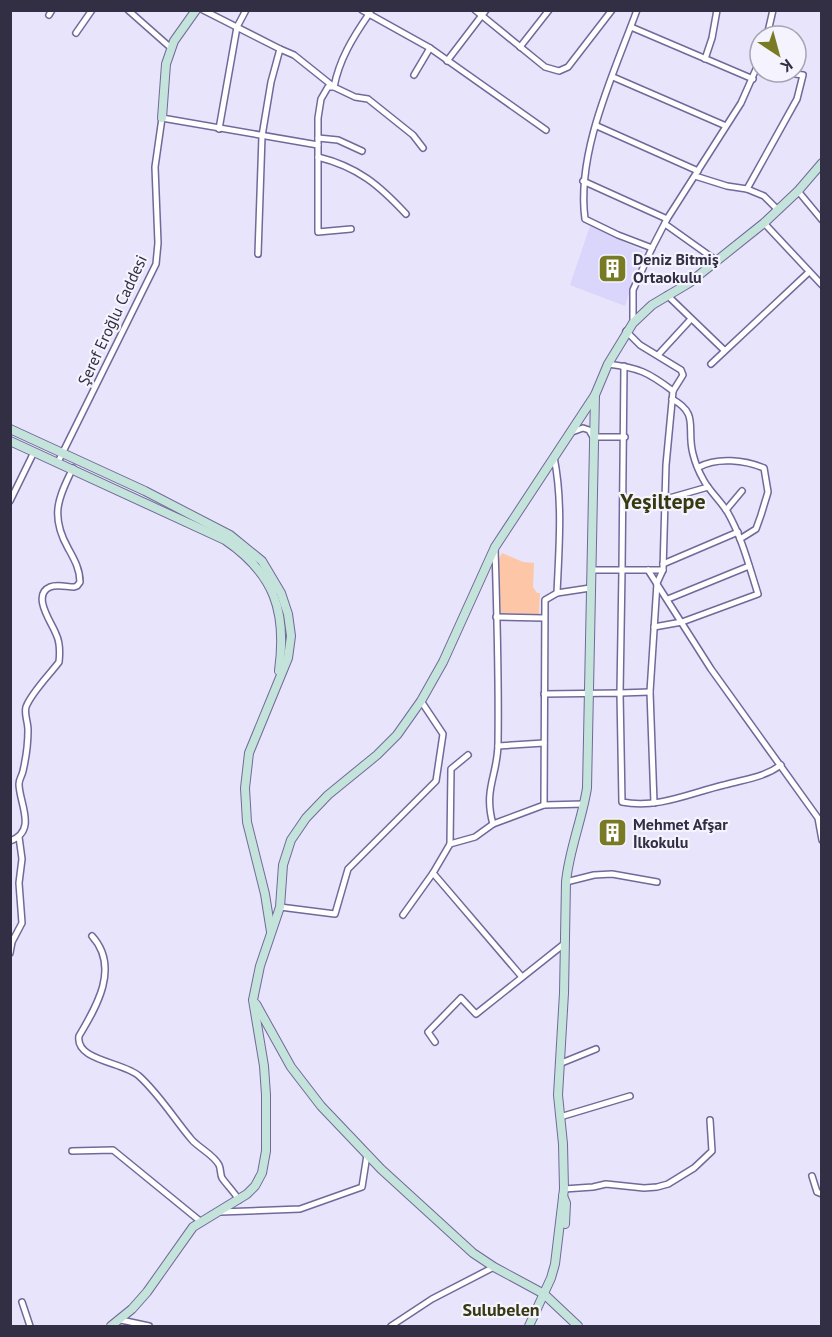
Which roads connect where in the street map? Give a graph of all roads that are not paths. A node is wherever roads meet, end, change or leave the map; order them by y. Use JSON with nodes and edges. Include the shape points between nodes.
{"nodes":[{"id":1,"x":92,"y":10,"type":"edge"},
{"id":2,"x":128,"y":10,"type":"edge"},
{"id":3,"x":196,"y":10,"type":"edge"},
{"id":4,"x":203,"y":10,"type":"edge"},
{"id":5,"x":246,"y":10,"type":"edge"},
{"id":6,"x":362,"y":10,"type":"edge"},
{"id":7,"x":475,"y":10,"type":"edge"},
{"id":8,"x":549,"y":10,"type":"edge"},
{"id":9,"x":612,"y":10,"type":"edge"},
{"id":10,"x":637,"y":10,"type":"edge"},
{"id":11,"x":717,"y":10,"type":"edge"},
{"id":12,"x":370,"y":12,"type":"edge"},
{"id":13,"x":484,"y":13,"type":"edge"},
{"id":14,"x":237,"y":27,"type":"junction"},
{"id":15,"x":631,"y":27,"type":"junction"},
{"id":16,"x":76,"y":33,"type":"dead end"},
{"id":17,"x":520,"y":47,"type":"junction"},
{"id":18,"x":171,"y":48,"type":"junction"},
{"id":19,"x":430,"y":48,"type":"junction"},
{"id":20,"x":280,"y":49,"type":"junction"},
{"id":21,"x":705,"y":59,"type":"junction"},
{"id":22,"x":447,"y":61,"type":"junction"},
{"id":23,"x":414,"y":75,"type":"dead end"},
{"id":24,"x":613,"y":77,"type":"junction"},
{"id":25,"x":748,"y":77,"type":"edge"},
{"id":26,"x":750,"y":84,"type":"edge"},
{"id":27,"x":800,"y":84,"type":"edge"},
{"id":28,"x":334,"y":87,"type":"junction"},
{"id":29,"x":162,"y":118,"type":"junction"},
{"id":30,"x":597,"y":126,"type":"junction"},
{"id":31,"x":726,"y":126,"type":"junction"},
{"id":32,"x":219,"y":129,"type":"junction"},
{"id":33,"x":546,"y":130,"type":"dead end"},
{"id":34,"x":262,"y":136,"type":"junction"},
{"id":35,"x":318,"y":138,"type":"junction"},
{"id":36,"x":318,"y":145,"type":"junction"},
{"id":37,"x":423,"y":148,"type":"dead end"},
{"id":38,"x":363,"y":151,"type":"dead end"},
{"id":39,"x":318,"y":157,"type":"junction"},
{"id":40,"x":822,"y":163,"type":"edge"},
{"id":41,"x":697,"y":173,"type":"junction"},
{"id":42,"x":584,"y":181,"type":"junction"},
{"id":43,"x":747,"y":189,"type":"junction"},
{"id":44,"x":798,"y":191,"type":"junction"},
{"id":45,"x":778,"y":210,"type":"junction"},
{"id":46,"x":406,"y":214,"type":"dead end"},
{"id":47,"x":822,"y":220,"type":"edge"},
{"id":48,"x":666,"y":221,"type":"junction"},
{"id":49,"x":764,"y":222,"type":"junction"},
{"id":50,"x":351,"y":229,"type":"dead end"},
{"id":51,"x":652,"y":248,"type":"junction"},
{"id":52,"x":258,"y":254,"type":"dead end"},
{"id":53,"x":717,"y":261,"type":"junction"},
{"id":54,"x":810,"y":272,"type":"junction"},
{"id":55,"x":822,"y":285,"type":"edge"},
{"id":56,"x":667,"y":296,"type":"junction"},
{"id":57,"x":691,"y":319,"type":"junction"},
{"id":58,"x":633,"y":323,"type":"junction"},
{"id":59,"x":626,"y":331,"type":"junction"},
{"id":60,"x":724,"y":350,"type":"junction"},
{"id":61,"x":658,"y":355,"type":"junction"},
{"id":62,"x":608,"y":364,"type":"junction"},
{"id":63,"x":711,"y":364,"type":"dead end"},
{"id":64,"x":624,"y":366,"type":"junction"},
{"id":65,"x":673,"y":391,"type":"junction"},
{"id":66,"x":595,"y":395,"type":"junction"},
{"id":67,"x":672,"y":399,"type":"junction"},
{"id":68,"x":10,"y":429,"type":"edge"},
{"id":69,"x":568,"y":435,"type":"junction"},
{"id":70,"x":593,"y":437,"type":"junction"},
{"id":71,"x":625,"y":437,"type":"junction"},
{"id":72,"x":10,"y":441,"type":"edge"},
{"id":73,"x":34,"y":452,"type":"junction"},
{"id":74,"x":63,"y":454,"type":"junction"},
{"id":75,"x":554,"y":457,"type":"junction"},
{"id":76,"x":58,"y":462,"type":"junction"},
{"id":77,"x":699,"y":467,"type":"junction"},
{"id":78,"x":73,"y":468,"type":"junction"},
{"id":79,"x":708,"y":487,"type":"junction"},
{"id":80,"x":742,"y":490,"type":"dead end"},
{"id":81,"x":666,"y":499,"type":"junction"},
{"id":82,"x":10,"y":501,"type":"edge"},
{"id":83,"x":726,"y":510,"type":"junction"},
{"id":84,"x":738,"y":532,"type":"junction"},
{"id":85,"x":740,"y":539,"type":"junction"},
{"id":86,"x":495,"y":547,"type":"junction"},
{"id":87,"x":749,"y":566,"type":"junction"},
{"id":88,"x":663,"y":567,"type":"junction"},
{"id":89,"x":591,"y":570,"type":"junction"},
{"id":90,"x":622,"y":570,"type":"junction"},
{"id":91,"x":648,"y":570,"type":"junction"},
{"id":92,"x":657,"y":583,"type":"junction"},
{"id":93,"x":590,"y":588,"type":"junction"},
{"id":94,"x":557,"y":593,"type":"junction"},
{"id":95,"x":668,"y":599,"type":"junction"},
{"id":96,"x":496,"y":617,"type":"junction"},
{"id":97,"x":544,"y":618,"type":"junction"},
{"id":98,"x":682,"y":622,"type":"junction"},
{"id":99,"x":654,"y":627,"type":"junction"},
{"id":100,"x":278,"y":681,"type":"junction"},
{"id":101,"x":650,"y":692,"type":"junction"},
{"id":102,"x":620,"y":693,"type":"junction"},
{"id":103,"x":544,"y":694,"type":"junction"},
{"id":104,"x":589,"y":694,"type":"junction"},
{"id":105,"x":421,"y":701,"type":"junction"},
{"id":106,"x":544,"y":743,"type":"junction"},
{"id":107,"x":498,"y":746,"type":"junction"},
{"id":108,"x":468,"y":755,"type":"dead end"},
{"id":109,"x":781,"y":765,"type":"junction"},
{"id":110,"x":654,"y":803,"type":"junction"},
{"id":111,"x":584,"y":804,"type":"junction"},
{"id":112,"x":544,"y":805,"type":"junction"},
{"id":113,"x":493,"y":825,"type":"junction"},
{"id":114,"x":19,"y":837,"type":"junction"},
{"id":115,"x":822,"y":840,"type":"edge"},
{"id":116,"x":10,"y":841,"type":"edge"},
{"id":117,"x":450,"y":844,"type":"junction"},
{"id":118,"x":433,"y":873,"type":"junction"},
{"id":119,"x":566,"y":882,"type":"junction"},
{"id":120,"x":657,"y":882,"type":"dead end"},
{"id":121,"x":280,"y":906,"type":"junction"},
{"id":122,"x":403,"y":915,"type":"dead end"},
{"id":123,"x":271,"y":934,"type":"junction"},
{"id":124,"x":92,"y":936,"type":"dead end"},
{"id":125,"x":564,"y":944,"type":"junction"},
{"id":126,"x":10,"y":953,"type":"edge"},
{"id":127,"x":522,"y":977,"type":"junction"},
{"id":128,"x":253,"y":1000,"type":"junction"},
{"id":129,"x":435,"y":1042,"type":"dead end"},
{"id":130,"x":596,"y":1049,"type":"dead end"},
{"id":131,"x":559,"y":1064,"type":"junction"},
{"id":132,"x":630,"y":1096,"type":"dead end"},
{"id":133,"x":560,"y":1117,"type":"junction"},
{"id":134,"x":710,"y":1120,"type":"dead end"},
{"id":135,"x":72,"y":1151,"type":"dead end"},
{"id":136,"x":367,"y":1155,"type":"junction"},
{"id":137,"x":812,"y":1176,"type":"dead end"},
{"id":138,"x":563,"y":1192,"type":"junction"},
{"id":139,"x":822,"y":1194,"type":"edge"},
{"id":140,"x":239,"y":1200,"type":"junction"},
{"id":141,"x":215,"y":1212,"type":"junction"},
{"id":142,"x":200,"y":1221,"type":"junction"},
{"id":143,"x":494,"y":1267,"type":"junction"},
{"id":144,"x":546,"y":1296,"type":"junction"},
{"id":145,"x":22,"y":1302,"type":"dead end"},
{"id":146,"x":121,"y":1320,"type":"junction"},
{"id":147,"x":30,"y":1326,"type":"edge"},
{"id":148,"x":111,"y":1326,"type":"edge"},
{"id":149,"x":149,"y":1326,"type":"edge"},
{"id":150,"x":391,"y":1326,"type":"edge"},
{"id":151,"x":529,"y":1326,"type":"edge"},
{"id":152,"x":534,"y":1326,"type":"edge"},
{"id":153,"x":578,"y":1326,"type":"edge"}],
"edges":[{"from":1,"to":16,"type":"street"},
{"from":2,"to":18,"type":"street"},
{"from":3,"to":18,"type":"street","name":"Şeref Eroğlu Caddesi"},
{"from":4,"to":14,"type":"street"},
{"from":5,"to":14,"type":"street"},
{"from":6,"to":12,"type":"street"},
{"from":7,"to":13,"type":"street"},
{"from":8,"to":17,"type":"street"},
{"from":9,"to":17,"type":"street","via":[[564,70],[544,67]]},
{"from":10,"to":15,"type":"street"},
{"from":11,"to":21,"type":"street"},
{"from":12,"to":19,"type":"street"},
{"from":12,"to":28,"type":"street","via":[[344,56]]},
{"from":13,"to":17,"type":"street"},
{"from":13,"to":22,"type":"street"},
{"from":14,"to":20,"type":"street"},
{"from":14,"to":32,"type":"street"},
{"from":15,"to":21,"type":"street"},
{"from":15,"to":24,"type":"street"},
{"from":18,"to":29,"type":"street","name":"Şeref Eroğlu Caddesi","via":[[165,63]]},
{"from":19,"to":22,"type":"street"},
{"from":19,"to":23,"type":"street"},
{"from":20,"to":28,"type":"street","via":[[294,55]]},
{"from":20,"to":34,"type":"street"},
{"from":21,"to":25,"type":"street"},
{"from":22,"to":33,"type":"street"},
{"from":24,"to":30,"type":"street"},
{"from":24,"to":31,"type":"street"},
{"from":26,"to":31,"type":"street"},
{"from":27,"to":43,"type":"street","via":[[797,99]]},
{"from":28,"to":35,"type":"street","via":[[328,87],[321,99]]},
{"from":28,"to":37,"type":"street","via":[[368,99]]},
{"from":29,"to":32,"type":"street"},
{"from":29,"to":74,"type":"street","name":"Şeref Eroğlu Caddesi","via":[[155,167],[156,264]]},
{"from":30,"to":41,"type":"street"},
{"from":30,"to":42,"type":"street"},
{"from":31,"to":41,"type":"street"},
{"from":32,"to":34,"type":"street"},
{"from":34,"to":36,"type":"street"},
{"from":34,"to":52,"type":"street"},
{"from":35,"to":36,"type":"street"},
{"from":35,"to":38,"type":"street","via":[[338,140]]},
{"from":36,"to":39,"type":"street"},
{"from":39,"to":46,"type":"street","via":[[366,176]]},
{"from":39,"to":50,"type":"street","via":[[318,232]]},
{"from":40,"to":44,"type":"street"},
{"from":41,"to":43,"type":"street","via":[[727,186]]},
{"from":41,"to":48,"type":"street"},
{"from":42,"to":48,"type":"street"},
{"from":42,"to":51,"type":"street","via":[[585,219]]},
{"from":43,"to":45,"type":"street","via":[[764,196]]},
{"from":44,"to":45,"type":"street"},
{"from":44,"to":47,"type":"street"},
{"from":45,"to":49,"type":"street"},
{"from":48,"to":51,"type":"street"},
{"from":48,"to":53,"type":"street"},
{"from":49,"to":53,"type":"street"},
{"from":49,"to":54,"type":"street"},
{"from":51,"to":58,"type":"street","via":[[633,290]]},
{"from":53,"to":56,"type":"street"},
{"from":54,"to":55,"type":"street"},
{"from":54,"to":60,"type":"street"},
{"from":56,"to":57,"type":"street"},
{"from":56,"to":58,"type":"street"},
{"from":57,"to":60,"type":"street"},
{"from":57,"to":61,"type":"street"},
{"from":58,"to":59,"type":"street"},
{"from":59,"to":61,"type":"street"},
{"from":59,"to":62,"type":"street"},
{"from":60,"to":63,"type":"street"},
{"from":61,"to":65,"type":"street","via":[[683,373]]},
{"from":62,"to":64,"type":"street"},
{"from":62,"to":66,"type":"street"},
{"from":64,"to":65,"type":"street","via":[[642,370]]},
{"from":64,"to":71,"type":"street"},
{"from":65,"to":67,"type":"street"},
{"from":66,"to":69,"type":"street"},
{"from":66,"to":70,"type":"street"},
{"from":67,"to":77,"type":"street","via":[[684,405],[689,414],[690,439]]},
{"from":67,"to":81,"type":"street"},
{"from":68,"to":74,"type":"street"},
{"from":69,"to":70,"type":"street","via":[[583,428]]},
{"from":69,"to":75,"type":"street"},
{"from":70,"to":71,"type":"street"},
{"from":70,"to":89,"type":"street"},
{"from":71,"to":90,"type":"street"},
{"from":72,"to":73,"type":"street"},
{"from":73,"to":76,"type":"street"},
{"from":73,"to":82,"type":"street"},
{"from":74,"to":76,"type":"street","name":"Şeref Eroğlu Caddesi"},
{"from":74,"to":100,"type":"street","via":[[204,520],[262,561],[281,593],[291,636],[288,658]]},
{"from":75,"to":86,"type":"street"},
{"from":75,"to":94,"type":"street","via":[[560,484]]},
{"from":76,"to":78,"type":"street"},
{"from":77,"to":79,"type":"street"},
{"from":77,"to":85,"type":"street","via":[[722,461],[764,468],[768,492],[761,515],[756,529]]},
{"from":78,"to":100,"type":"street","via":[[225,540],[244,553],[277,600],[282,630]]},
{"from":78,"to":114,"type":"street","via":[[58,499],[57,517],[60,533],[79,570],[80,582],[74,587],[52,585],[43,595],[45,612],[56,633],[59,662],[26,708],[28,734],[19,784],[26,810]]},
{"from":79,"to":81,"type":"street"},
{"from":79,"to":83,"type":"street"},
{"from":80,"to":83,"type":"street"},
{"from":81,"to":88,"type":"street"},
{"from":83,"to":84,"type":"street"},
{"from":84,"to":85,"type":"street"},
{"from":84,"to":88,"type":"street"},
{"from":85,"to":87,"type":"street"},
{"from":86,"to":96,"type":"street"},
{"from":86,"to":105,"type":"street"},
{"from":87,"to":95,"type":"street"},
{"from":87,"to":98,"type":"street","via":[[758,594]]},
{"from":88,"to":91,"type":"street"},
{"from":88,"to":92,"type":"street"},
{"from":89,"to":90,"type":"street"},
{"from":89,"to":93,"type":"street"},
{"from":90,"to":91,"type":"street"},
{"from":90,"to":102,"type":"street"},
{"from":91,"to":92,"type":"street"},
{"from":92,"to":95,"type":"street"},
{"from":92,"to":99,"type":"street"},
{"from":93,"to":94,"type":"street"},
{"from":93,"to":104,"type":"street"},
{"from":94,"to":97,"type":"street","via":[[544,600]]},
{"from":95,"to":98,"type":"street"},
{"from":96,"to":97,"type":"street"},
{"from":96,"to":107,"type":"street"},
{"from":97,"to":103,"type":"street"},
{"from":98,"to":99,"type":"street"},
{"from":98,"to":109,"type":"street"},
{"from":99,"to":101,"type":"street"},
{"from":100,"to":123,"type":"street","via":[[249,753],[245,788],[247,822]]},
{"from":101,"to":102,"type":"street"},
{"from":101,"to":110,"type":"street"},
{"from":102,"to":104,"type":"street"},
{"from":102,"to":110,"type":"street","via":[[622,802]]},
{"from":103,"to":104,"type":"street"},
{"from":103,"to":106,"type":"street"},
{"from":104,"to":111,"type":"street"},
{"from":105,"to":121,"type":"street","via":[[397,735],[306,818],[291,840],[283,866]]},
{"from":105,"to":121,"type":"street","via":[[443,734],[436,781],[348,869],[335,914]]},
{"from":106,"to":107,"type":"street"},
{"from":106,"to":112,"type":"street"},
{"from":107,"to":113,"type":"street","via":[[488,796]]},
{"from":108,"to":117,"type":"street","via":[[451,769]]},
{"from":109,"to":110,"type":"street","via":[[765,776]]},
{"from":109,"to":115,"type":"street","via":[[818,818]]},
{"from":111,"to":112,"type":"street"},
{"from":111,"to":119,"type":"street"},
{"from":112,"to":113,"type":"street"},
{"from":113,"to":117,"type":"street","via":[[475,837]]},
{"from":114,"to":116,"type":"street"},
{"from":114,"to":126,"type":"street","via":[[22,923]]},
{"from":117,"to":118,"type":"street"},
{"from":118,"to":122,"type":"street"},
{"from":118,"to":127,"type":"street"},
{"from":119,"to":120,"type":"street","via":[[612,874]]},
{"from":119,"to":125,"type":"street"},
{"from":121,"to":123,"type":"street"},
{"from":123,"to":128,"type":"street"},
{"from":124,"to":140,"type":"street","via":[[104,955],[105,977],[78,1042],[94,1059],[125,1067],[138,1075],[193,1141],[218,1164],[221,1176]]},
{"from":125,"to":127,"type":"street"},
{"from":125,"to":131,"type":"street"},
{"from":127,"to":129,"type":"street","via":[[476,1014],[461,998],[428,1032]]},
{"from":128,"to":136,"type":"street","via":[[291,1067]]},
{"from":128,"to":140,"type":"street","via":[[266,1095],[265,1163],[255,1186]]},
{"from":130,"to":131,"type":"street"},
{"from":131,"to":133,"type":"street"},
{"from":132,"to":133,"type":"street"},
{"from":133,"to":138,"type":"street"},
{"from":134,"to":138,"type":"street","via":[[712,1151],[668,1184],[644,1188],[606,1184]]},
{"from":135,"to":142,"type":"street","via":[[113,1150]]},
{"from":136,"to":141,"type":"street","via":[[362,1186],[300,1209]]},
{"from":136,"to":143,"type":"street","via":[[424,1210]]},
{"from":137,"to":139,"type":"street","via":[[817,1192]]},
{"from":138,"to":144,"type":"street","via":[[555,1264]]},
{"from":140,"to":141,"type":"street"},
{"from":141,"to":142,"type":"street"},
{"from":142,"to":146,"type":"street"},
{"from":143,"to":144,"type":"street"},
{"from":143,"to":150,"type":"street","via":[[432,1299]]},
{"from":144,"to":151,"type":"street"},
{"from":144,"to":152,"type":"street"},
{"from":144,"to":153,"type":"street"},
{"from":145,"to":147,"type":"street"},
{"from":146,"to":148,"type":"street"},
{"from":146,"to":149,"type":"street"}]}
